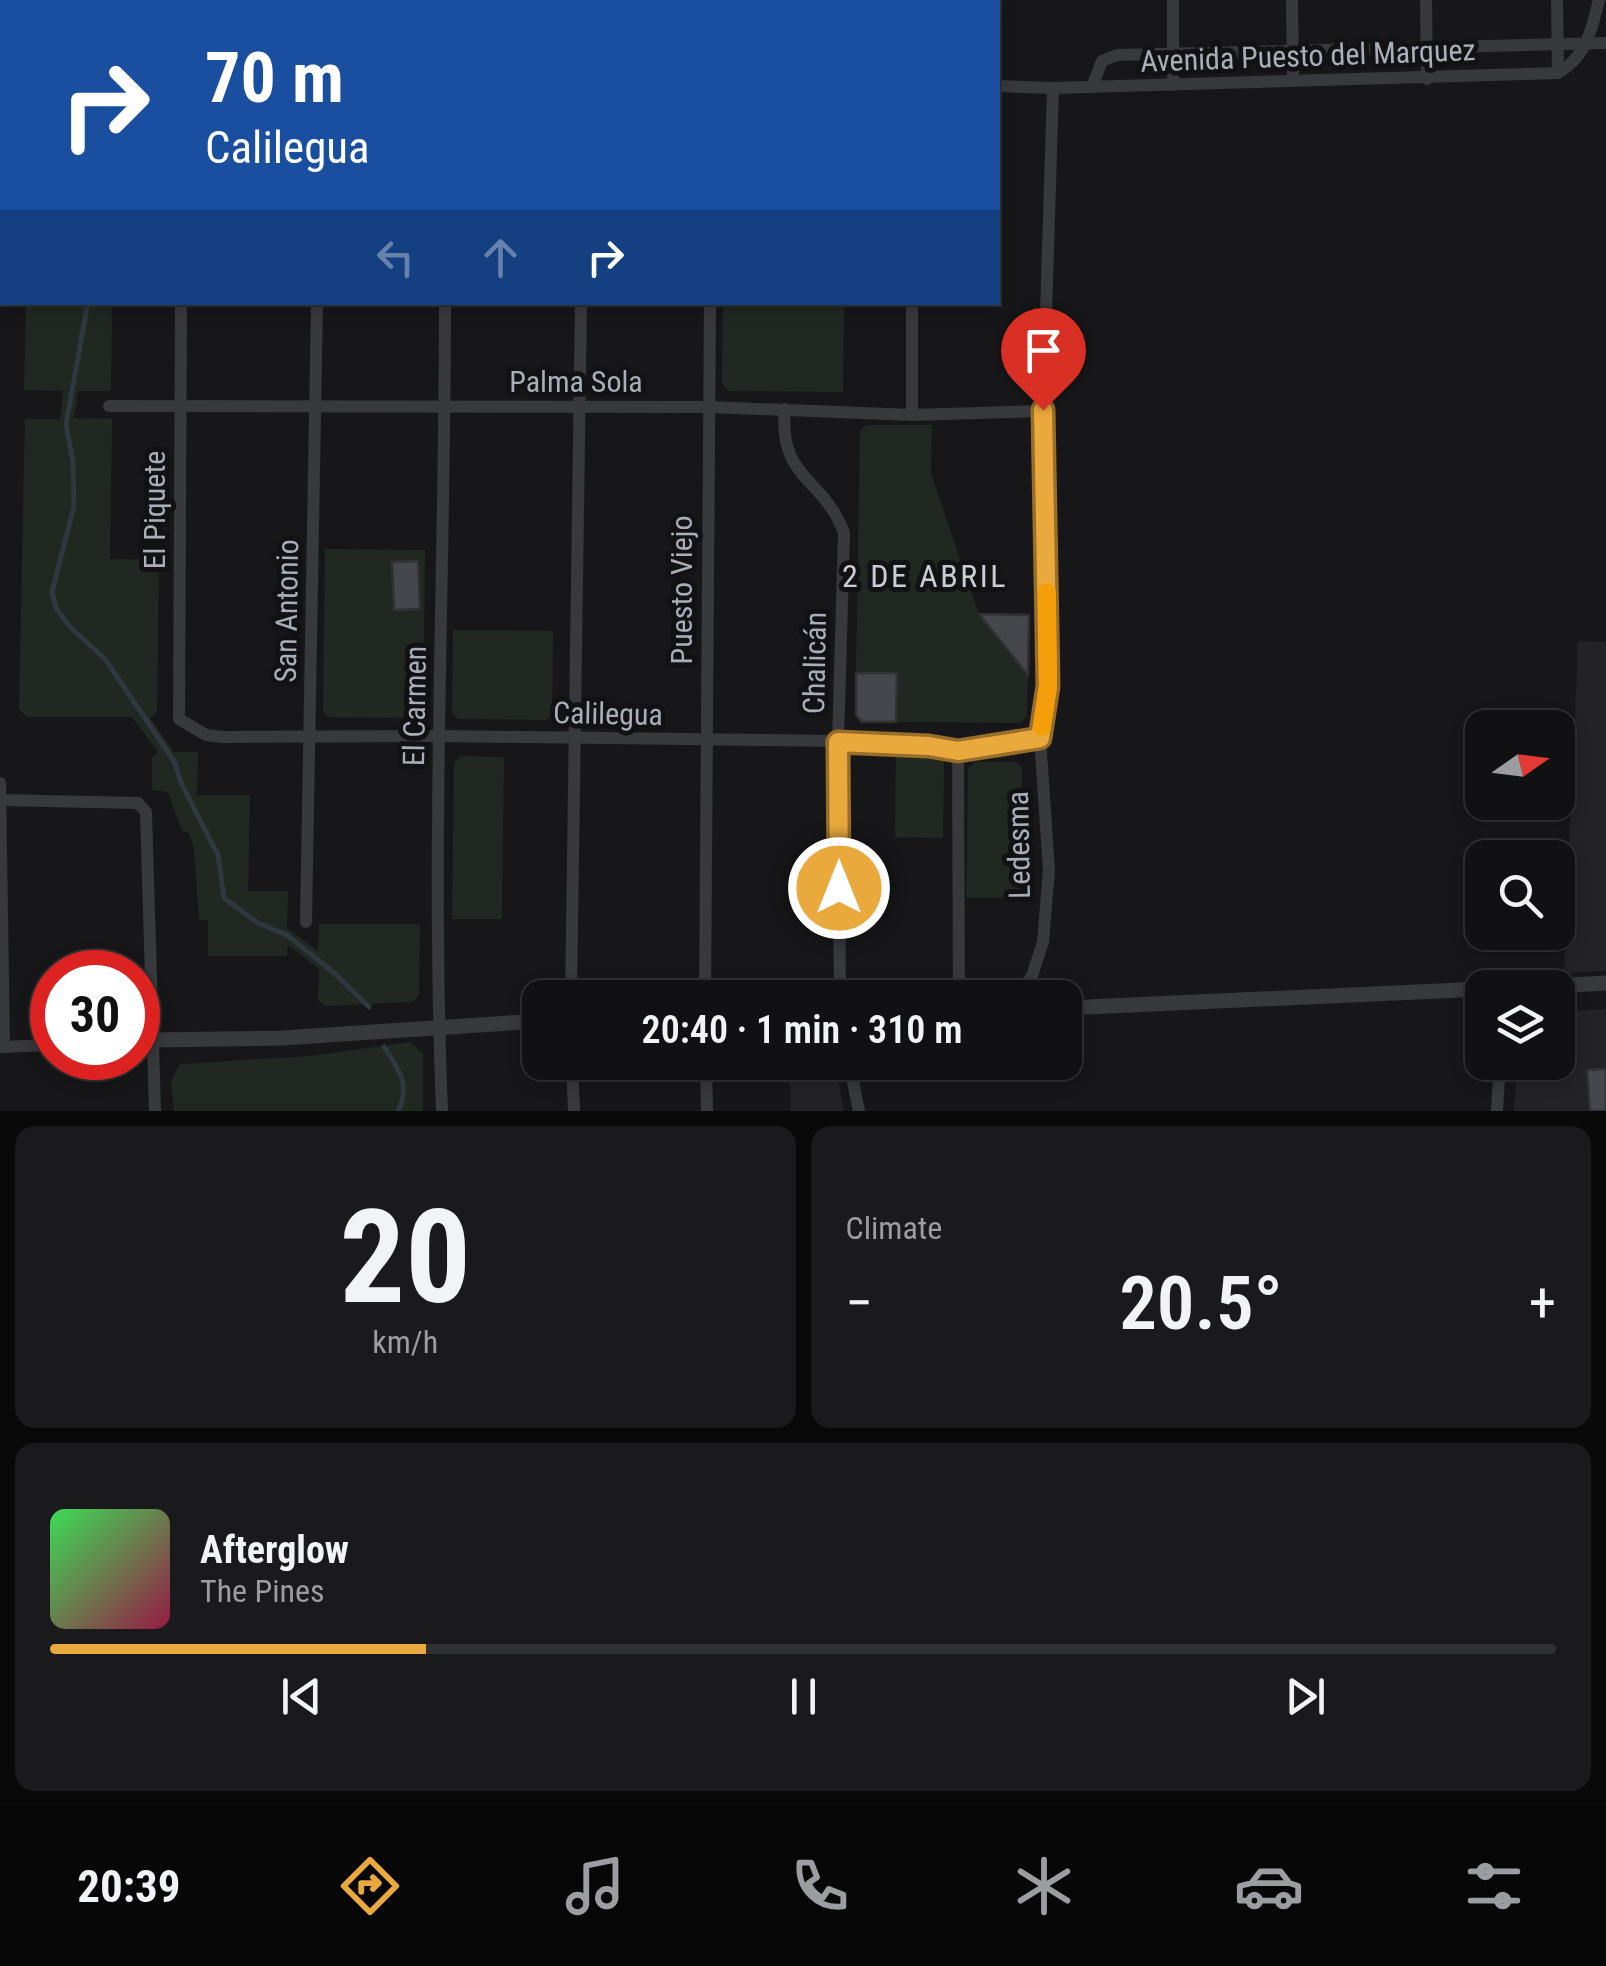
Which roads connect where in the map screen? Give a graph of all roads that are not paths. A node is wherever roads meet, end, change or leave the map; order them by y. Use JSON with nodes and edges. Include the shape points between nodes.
{"nodes":[{"id":1,"x":1173,"y":0,"type":"edge"},
{"id":2,"x":1292,"y":0,"type":"edge"},
{"id":3,"x":1426,"y":0,"type":"edge"},
{"id":4,"x":1557,"y":0,"type":"edge"},
{"id":5,"x":1599,"y":0,"type":"edge"},
{"id":6,"x":1558,"y":44,"type":"junction"},
{"id":7,"x":1587,"y":44,"type":"junction"},
{"id":8,"x":1606,"y":44,"type":"edge"},
{"id":9,"x":1427,"y":48,"type":"junction"},
{"id":10,"x":1293,"y":50,"type":"junction"},
{"id":11,"x":1174,"y":53,"type":"junction"},
{"id":12,"x":1558,"y":73,"type":"junction"},
{"id":13,"x":1427,"y":79,"type":"junction"},
{"id":14,"x":1293,"y":80,"type":"junction"},
{"id":15,"x":1174,"y":85,"type":"junction"},
{"id":16,"x":1000,"y":86,"type":"edge"},
{"id":17,"x":1092,"y":87,"type":"junction"},
{"id":18,"x":1054,"y":88,"type":"junction"},
{"id":19,"x":181,"y":305,"type":"edge"},
{"id":20,"x":317,"y":305,"type":"edge"},
{"id":21,"x":445,"y":305,"type":"edge"},
{"id":22,"x":581,"y":305,"type":"edge"},
{"id":23,"x":710,"y":305,"type":"edge"},
{"id":24,"x":912,"y":305,"type":"edge"},
{"id":25,"x":180,"y":404,"type":"junction"},
{"id":26,"x":316,"y":404,"type":"junction"},
{"id":27,"x":109,"y":406,"type":"dead end"},
{"id":28,"x":445,"y":406,"type":"junction"},
{"id":29,"x":580,"y":407,"type":"junction"},
{"id":30,"x":709,"y":407,"type":"junction"},
{"id":31,"x":784,"y":409,"type":"junction"},
{"id":32,"x":1043,"y":410,"type":"junction"},
{"id":33,"x":912,"y":415,"type":"junction"},
{"id":34,"x":179,"y":718,"type":"joint"},
{"id":35,"x":439,"y":736,"type":"junction"},
{"id":36,"x":309,"y":738,"type":"junction"},
{"id":37,"x":575,"y":738,"type":"junction"},
{"id":38,"x":1040,"y":738,"type":"junction"},
{"id":39,"x":706,"y":740,"type":"junction"},
{"id":40,"x":838,"y":742,"type":"junction"},
{"id":41,"x":958,"y":751,"type":"junction"},
{"id":42,"x":0,"y":783,"type":"edge"},
{"id":43,"x":0,"y":800,"type":"edge"},
{"id":44,"x":1,"y":864,"type":"edge"},
{"id":45,"x":306,"y":922,"type":"dead end"},
{"id":46,"x":145,"y":950,"type":"edge"},
{"id":47,"x":571,"y":980,"type":"edge"},
{"id":48,"x":705,"y":980,"type":"edge"},
{"id":49,"x":840,"y":980,"type":"edge"},
{"id":50,"x":959,"y":980,"type":"edge"},
{"id":51,"x":1029,"y":980,"type":"edge"},
{"id":52,"x":1606,"y":983,"type":"edge"},
{"id":53,"x":1575,"y":985,"type":"edge"},
{"id":54,"x":1465,"y":991,"type":"edge"},
{"id":55,"x":1082,"y":1007,"type":"edge"},
{"id":56,"x":522,"y":1022,"type":"edge"},
{"id":57,"x":438,"y":1026,"type":"junction"},
{"id":58,"x":160,"y":1040,"type":"edge"},
{"id":59,"x":30,"y":1045,"type":"edge"},
{"id":60,"x":2,"y":1047,"type":"edge"},
{"id":61,"x":150,"y":1080,"type":"edge"},
{"id":62,"x":573,"y":1080,"type":"edge"},
{"id":63,"x":706,"y":1080,"type":"edge"},
{"id":64,"x":853,"y":1080,"type":"edge"},
{"id":65,"x":1499,"y":1080,"type":"edge"},
{"id":66,"x":155,"y":1111,"type":"edge"},
{"id":67,"x":442,"y":1111,"type":"edge"},
{"id":68,"x":574,"y":1111,"type":"edge"},
{"id":69,"x":707,"y":1111,"type":"edge"},
{"id":70,"x":860,"y":1111,"type":"edge"},
{"id":71,"x":1497,"y":1111,"type":"edge"}],
"edges":[{"from":1,"to":11,"type":"street"},
{"from":2,"to":10,"type":"street"},
{"from":3,"to":9,"type":"street"},
{"from":4,"to":6,"type":"street"},
{"from":5,"to":7,"type":"street"},
{"from":6,"to":7,"type":"street"},
{"from":6,"to":9,"type":"street"},
{"from":6,"to":12,"type":"street"},
{"from":7,"to":8,"type":"street"},
{"from":7,"to":12,"type":"street"},
{"from":9,"to":10,"type":"street"},
{"from":9,"to":13,"type":"street"},
{"from":10,"to":11,"type":"street"},
{"from":10,"to":14,"type":"street"},
{"from":11,"to":15,"type":"street"},
{"from":11,"to":17,"type":"street","via":[[1102,60]]},
{"from":12,"to":13,"type":"street","name":"Avenida Puesto del Marquez"},
{"from":13,"to":14,"type":"street","name":"Avenida Puesto del Marquez"},
{"from":14,"to":15,"type":"street","name":"Avenida Puesto del Marquez"},
{"from":15,"to":17,"type":"street","name":"Avenida Puesto del Marquez"},
{"from":16,"to":18,"type":"street","name":"Avenida Puesto del Marquez"},
{"from":17,"to":18,"type":"street","name":"Avenida Puesto del Marquez"},
{"from":18,"to":32,"type":"street","name":"Ledesma"},
{"from":19,"to":25,"type":"street","name":"El Piquete"},
{"from":20,"to":26,"type":"street","name":"San Antonio"},
{"from":21,"to":28,"type":"street","name":"El Carmen"},
{"from":22,"to":29,"type":"street"},
{"from":23,"to":30,"type":"street","name":"Puesto Viejo"},
{"from":24,"to":33,"type":"street"},
{"from":25,"to":26,"type":"street","name":"Palma Sola"},
{"from":25,"to":27,"type":"street","name":"Palma Sola"},
{"from":25,"to":34,"type":"street","name":"El Piquete"},
{"from":26,"to":28,"type":"street","name":"Palma Sola"},
{"from":26,"to":36,"type":"street","name":"San Antonio"},
{"from":28,"to":29,"type":"street","name":"Palma Sola"},
{"from":28,"to":35,"type":"street","name":"El Carmen"},
{"from":29,"to":30,"type":"street","name":"Palma Sola"},
{"from":29,"to":37,"type":"street"},
{"from":30,"to":31,"type":"street","name":"Palma Sola"},
{"from":30,"to":39,"type":"street","name":"Puesto Viejo"},
{"from":31,"to":33,"type":"street","name":"Palma Sola"},
{"from":31,"to":40,"type":"street","name":"Chalicán","via":[[782,436],[790,460],[838,515],[844,533]]},
{"from":32,"to":33,"type":"street","name":"Palma Sola"},
{"from":32,"to":38,"type":"street","name":"Ledesma","via":[[1048,686]]},
{"from":34,"to":36,"type":"street","name":"Calilegua","via":[[206,735]]},
{"from":35,"to":36,"type":"street","name":"Calilegua"},
{"from":35,"to":37,"type":"street","name":"Calilegua"},
{"from":35,"to":57,"type":"street","name":"El Carmen"},
{"from":36,"to":45,"type":"street","name":"San Antonio"},
{"from":37,"to":39,"type":"street","name":"Calilegua"},
{"from":37,"to":47,"type":"street"},
{"from":38,"to":41,"type":"street","name":"Calilegua"},
{"from":38,"to":51,"type":"street","name":"Ledesma","via":[[1049,870],[1043,942]]},
{"from":39,"to":40,"type":"street","name":"Calilegua"},
{"from":39,"to":48,"type":"street","name":"Puesto Viejo"},
{"from":40,"to":41,"type":"street","name":"Calilegua"},
{"from":40,"to":49,"type":"street","name":"Chalicán"},
{"from":41,"to":50,"type":"street"},
{"from":42,"to":43,"type":"street"},
{"from":43,"to":44,"type":"street"},
{"from":43,"to":46,"type":"street","via":[[138,803],[146,812]]},
{"from":44,"to":60,"type":"street"},
{"from":52,"to":53,"type":"street"},
{"from":54,"to":55,"type":"street"},
{"from":56,"to":57,"type":"street"},
{"from":57,"to":58,"type":"street"},
{"from":57,"to":67,"type":"street","name":"El Carmen"},
{"from":59,"to":60,"type":"street"},
{"from":61,"to":66,"type":"street"},
{"from":62,"to":68,"type":"street"},
{"from":63,"to":69,"type":"street"},
{"from":64,"to":70,"type":"street"},
{"from":65,"to":71,"type":"street"}]}
